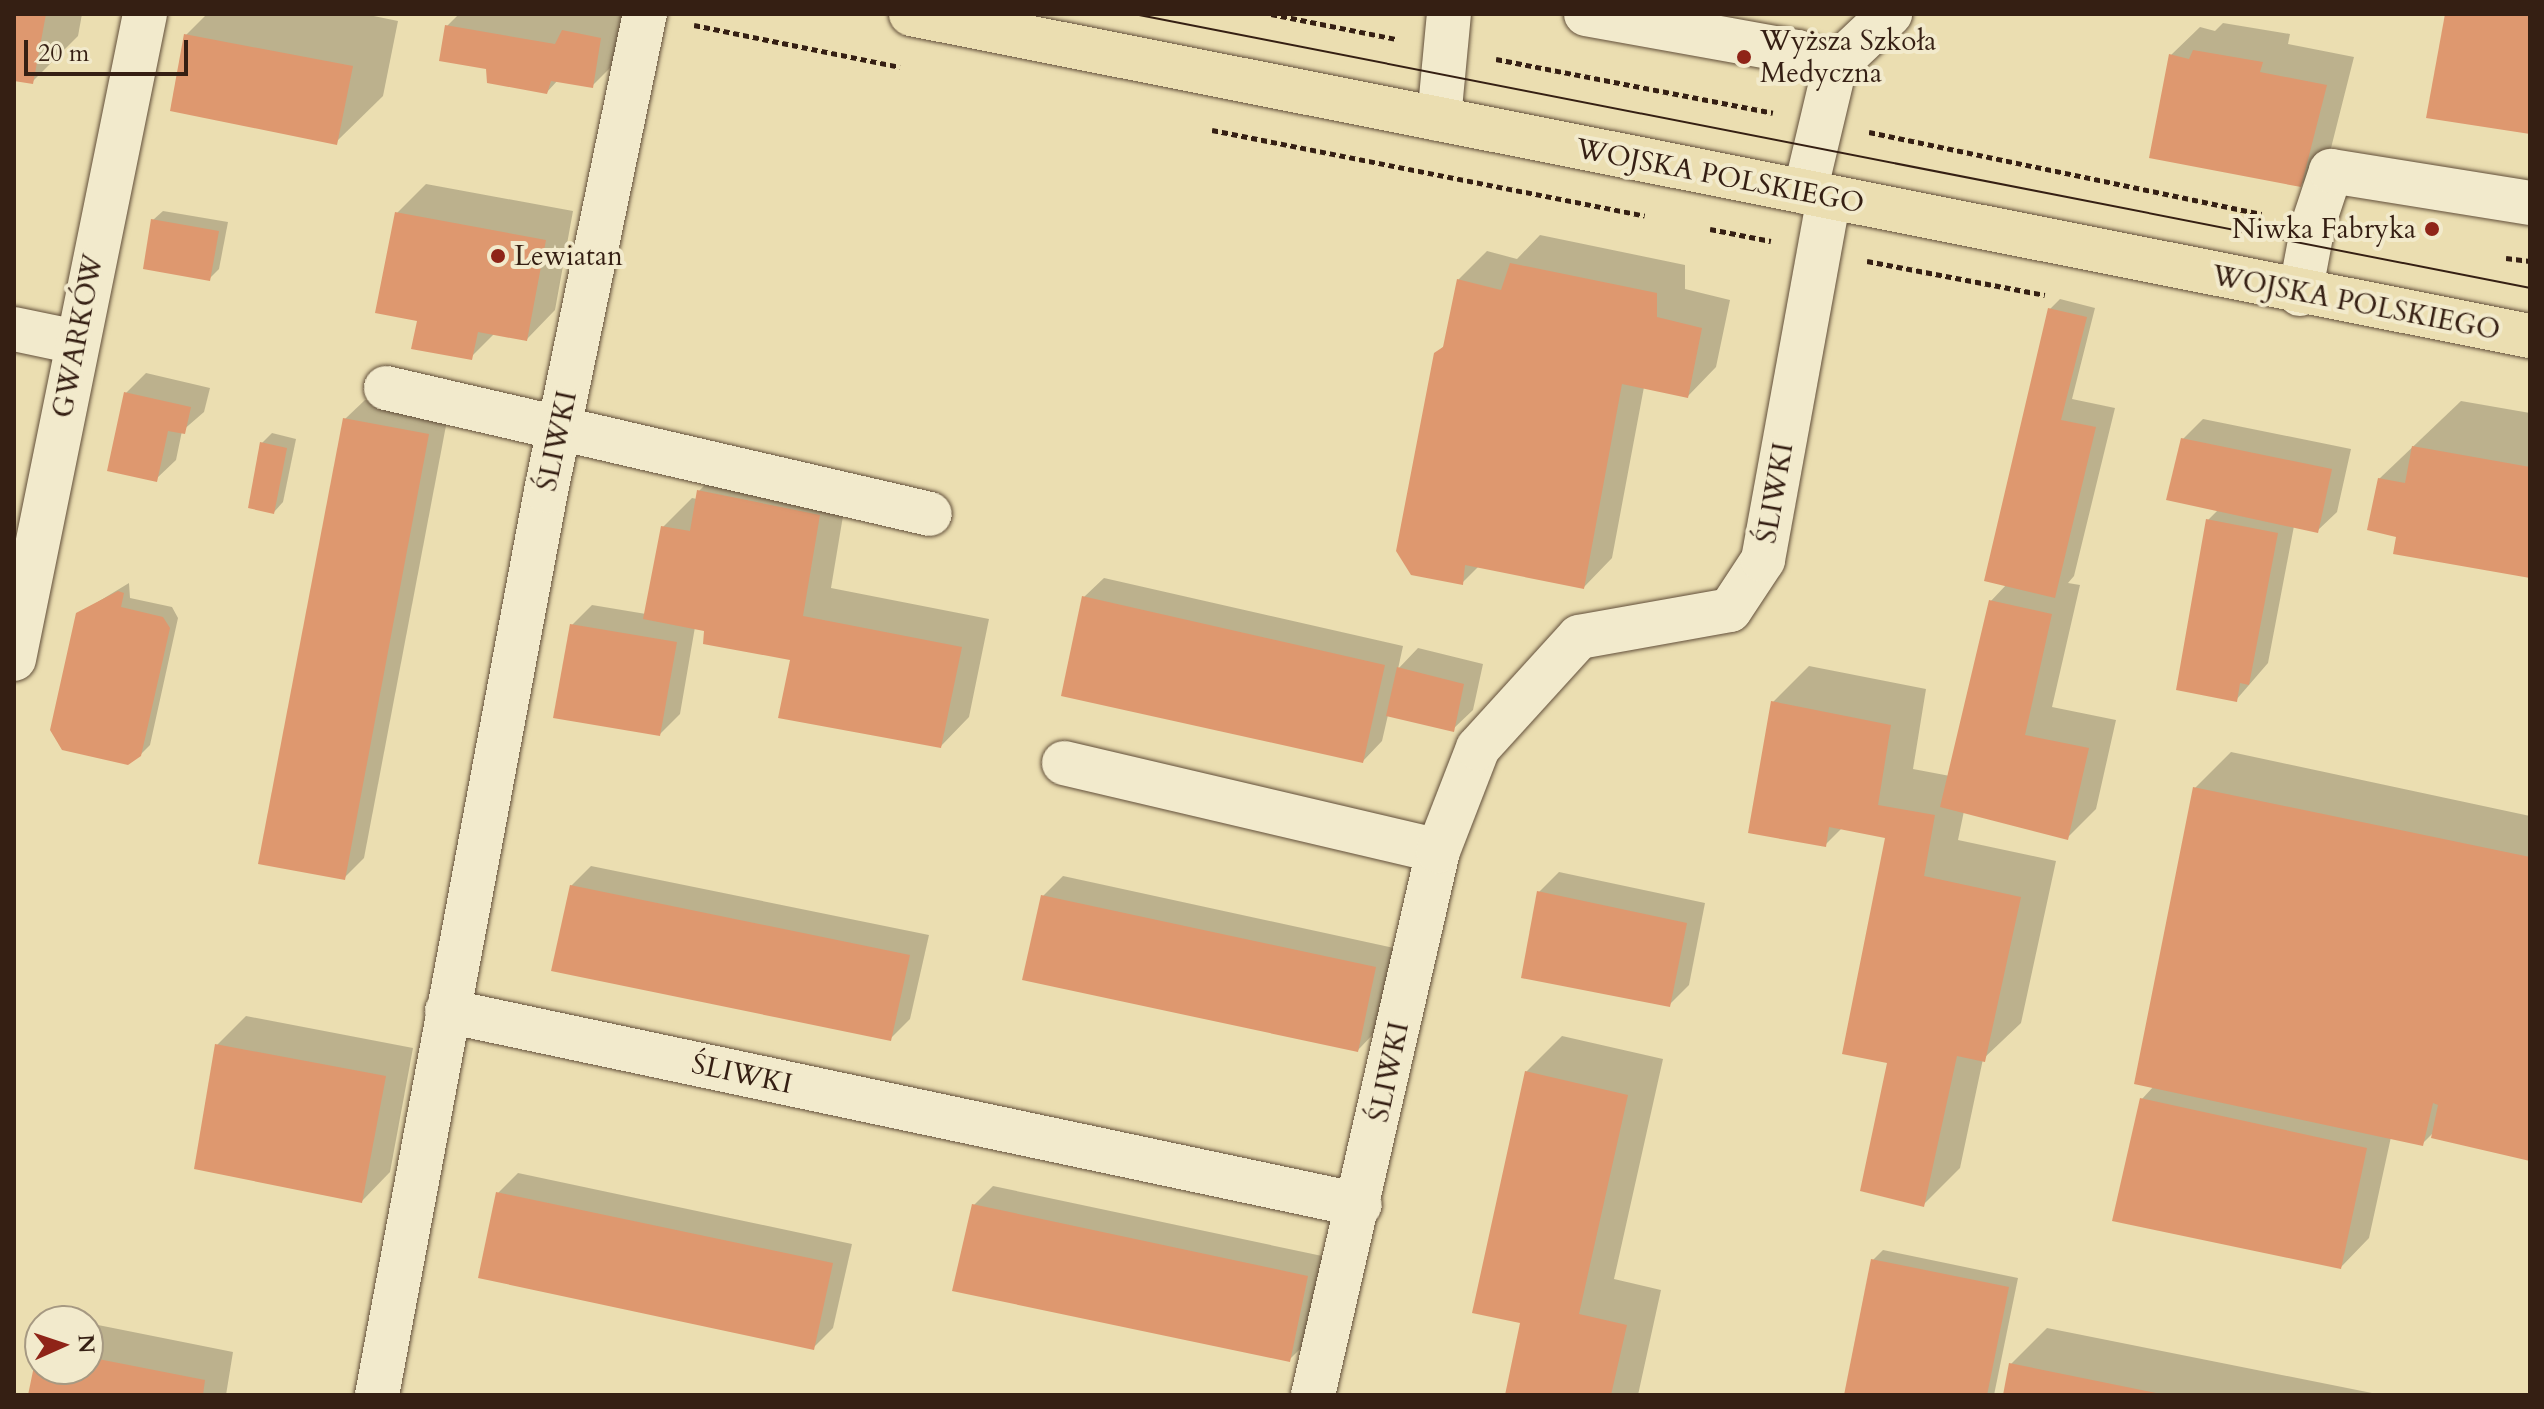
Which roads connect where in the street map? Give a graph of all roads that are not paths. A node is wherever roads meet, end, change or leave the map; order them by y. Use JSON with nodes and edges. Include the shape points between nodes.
{"nodes":[{"id":1,"x":145,"y":14,"type":"edge"},
{"id":2,"x":645,"y":14,"type":"edge"},
{"id":3,"x":911,"y":14,"type":"edge"},
{"id":4,"x":1449,"y":14,"type":"edge"},
{"id":5,"x":1586,"y":14,"type":"edge"},
{"id":6,"x":1890,"y":14,"type":"edge"},
{"id":7,"x":1835,"y":66,"type":"junction"},
{"id":8,"x":1439,"y":119,"type":"junction"},
{"id":9,"x":1817,"y":194,"type":"junction"},
{"id":10,"x":2530,"y":203,"type":"edge"},
{"id":11,"x":2300,"y":294,"type":"junction"},
{"id":12,"x":14,"y":329,"type":"edge"},
{"id":13,"x":2530,"y":336,"type":"edge"},
{"id":14,"x":76,"y":342,"type":"junction"},
{"id":15,"x":386,"y":388,"type":"dead end"},
{"id":16,"x":559,"y":428,"type":"junction"},
{"id":17,"x":930,"y":514,"type":"dead end"},
{"id":18,"x":14,"y":659,"type":"edge"},
{"id":19,"x":1064,"y":763,"type":"dead end"},
{"id":20,"x":1438,"y":851,"type":"junction"},
{"id":21,"x":447,"y":1011,"type":"junction"},
{"id":22,"x":1360,"y":1205,"type":"junction"},
{"id":23,"x":377,"y":1395,"type":"edge"},
{"id":24,"x":1313,"y":1395,"type":"edge"}],
"edges":[{"from":1,"to":14,"type":"street","name":"GWARKÓW"},
{"from":2,"to":16,"type":"street","name":"ŚLIWKI"},
{"from":3,"to":8,"type":"main road","name":"WOJSKA POLSKIEGO"},
{"from":4,"to":8,"type":"street"},
{"from":5,"to":7,"type":"street","via":[[1798,52]]},
{"from":6,"to":7,"type":"street"},
{"from":7,"to":9,"type":"street","name":"ŚLIWKI"},
{"from":8,"to":9,"type":"main road","name":"WOJSKA POLSKIEGO"},
{"from":9,"to":11,"type":"main road","name":"WOJSKA POLSKIEGO"},
{"from":9,"to":20,"type":"street","name":"ŚLIWKI","via":[[1763,560],[1730,610],[1579,637],[1478,748]]},
{"from":10,"to":11,"type":"street","via":[[2331,171],[2313,225]]},
{"from":11,"to":13,"type":"main road","name":"WOJSKA POLSKIEGO"},
{"from":12,"to":14,"type":"street"},
{"from":14,"to":18,"type":"street","name":"GWARKÓW"},
{"from":15,"to":16,"type":"street"},
{"from":16,"to":17,"type":"street"},
{"from":16,"to":21,"type":"street","name":"ŚLIWKI"},
{"from":19,"to":20,"type":"street"},
{"from":20,"to":22,"type":"street","name":"ŚLIWKI"},
{"from":21,"to":22,"type":"street","name":"ŚLIWKI"},
{"from":21,"to":23,"type":"street","name":"ŚLIWKI"},
{"from":22,"to":24,"type":"street"}]}
